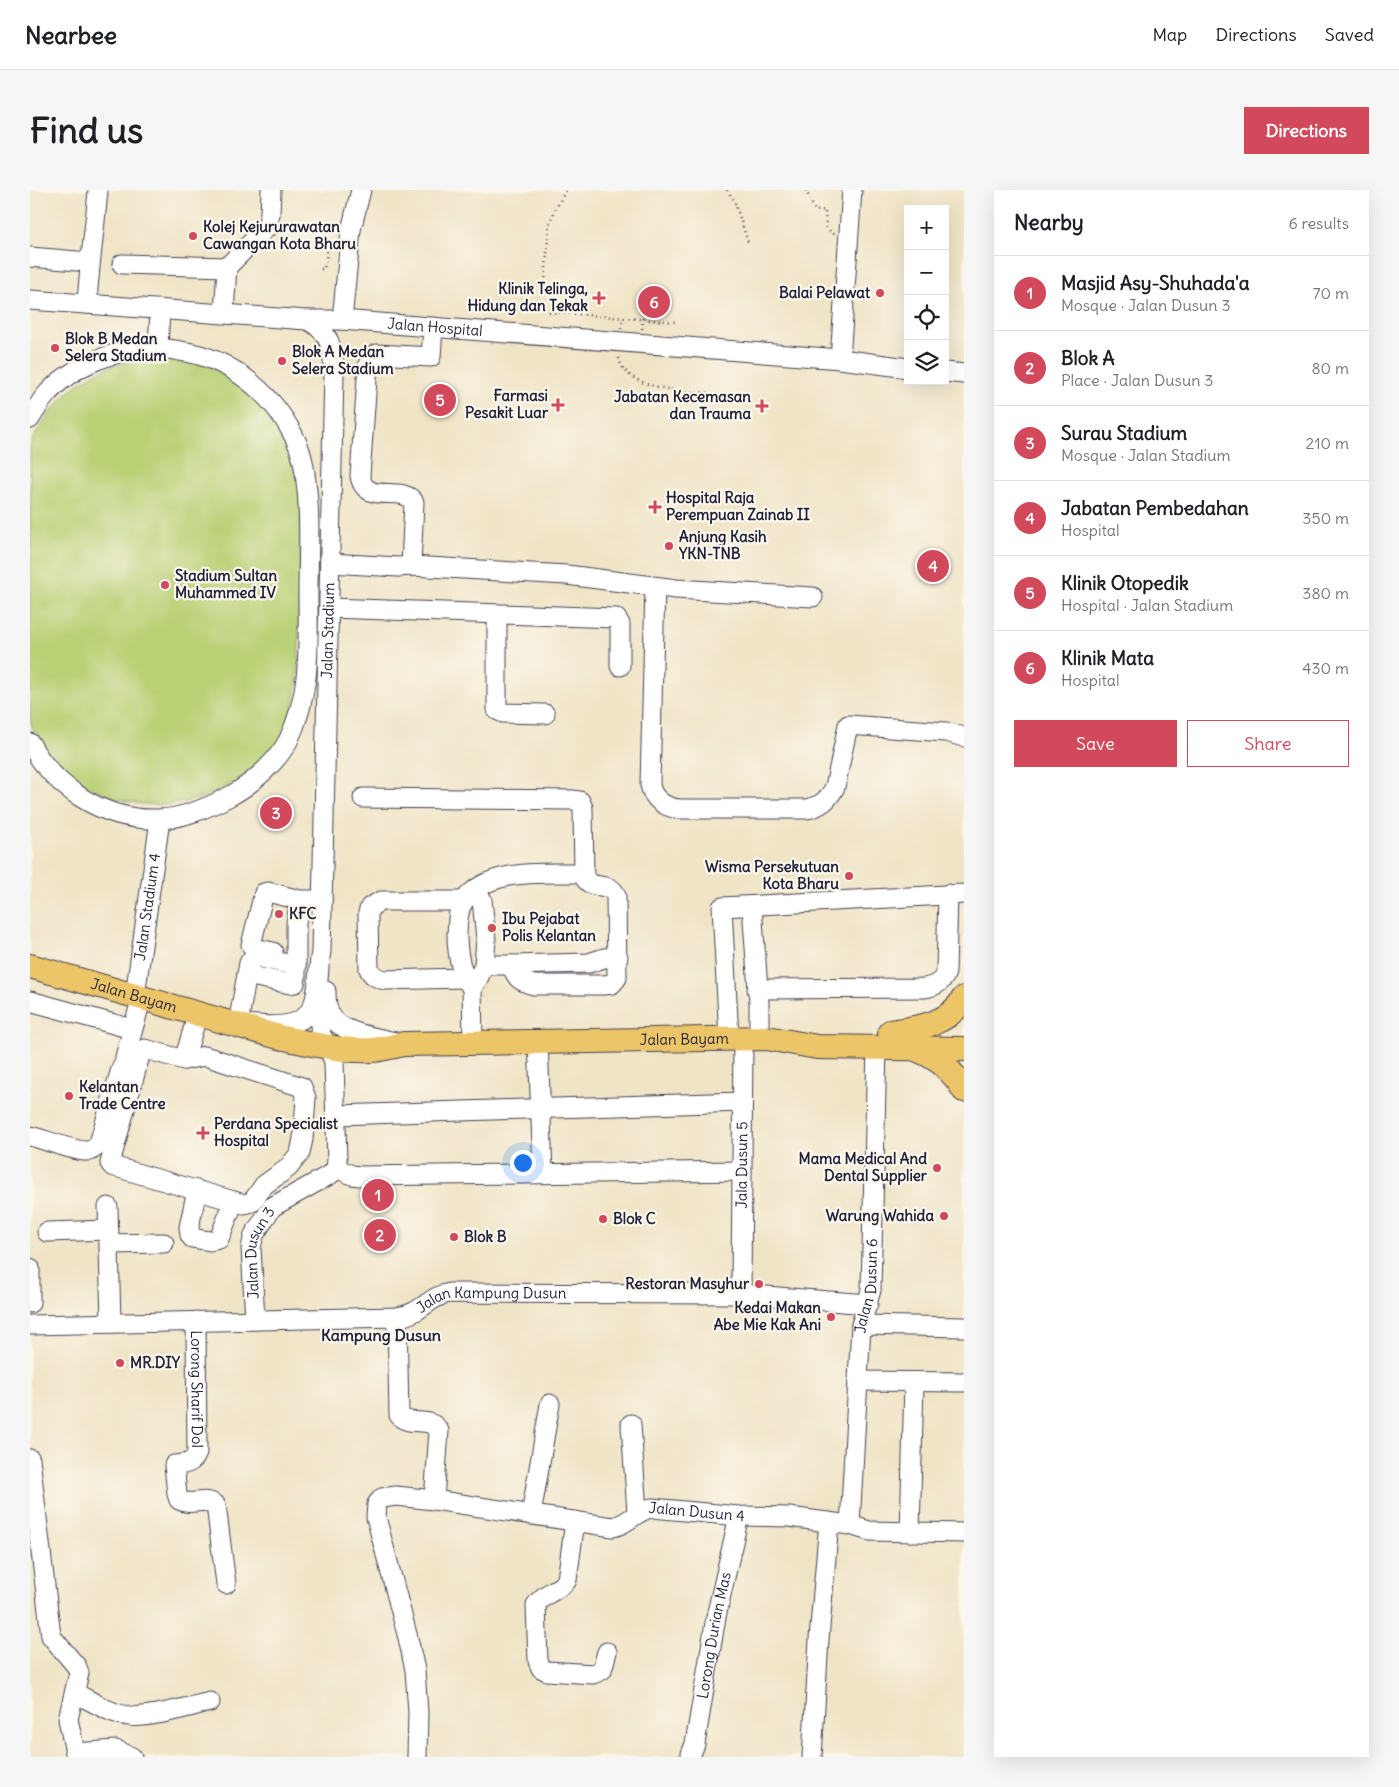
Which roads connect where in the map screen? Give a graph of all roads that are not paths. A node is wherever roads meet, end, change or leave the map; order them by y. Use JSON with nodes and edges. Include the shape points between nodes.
{"nodes":[{"id":1,"x":98,"y":190,"type":"edge"},
{"id":2,"x":271,"y":190,"type":"edge"},
{"id":3,"x":361,"y":190,"type":"edge"},
{"id":4,"x":852,"y":190,"type":"edge"},
{"id":5,"x":30,"y":257,"type":"edge"},
{"id":6,"x":89,"y":262,"type":"junction"},
{"id":7,"x":122,"y":264,"type":"dead end"},
{"id":8,"x":227,"y":267,"type":"junction"},
{"id":9,"x":30,"y":300,"type":"edge"},
{"id":10,"x":87,"y":304,"type":"junction"},
{"id":11,"x":160,"y":309,"type":"junction"},
{"id":12,"x":224,"y":313,"type":"junction"},
{"id":13,"x":306,"y":320,"type":"junction"},
{"id":14,"x":342,"y":320,"type":"junction"},
{"id":15,"x":413,"y":325,"type":"junction"},
{"id":16,"x":433,"y":327,"type":"junction"},
{"id":17,"x":158,"y":348,"type":"junction"},
{"id":18,"x":411,"y":356,"type":"junction"},
{"id":19,"x":840,"y":359,"type":"junction"},
{"id":20,"x":904,"y":367,"type":"edge"},
{"id":21,"x":949,"y":372,"type":"edge"},
{"id":22,"x":964,"y":374,"type":"edge"},
{"id":23,"x":31,"y":413,"type":"edge"},
{"id":24,"x":330,"y":564,"type":"junction"},
{"id":25,"x":411,"y":566,"type":"junction"},
{"id":26,"x":655,"y":587,"type":"junction"},
{"id":27,"x":813,"y":597,"type":"dead end"},
{"id":28,"x":308,"y":600,"type":"junction"},
{"id":29,"x":329,"y":604,"type":"junction"},
{"id":30,"x":497,"y":615,"type":"junction"},
{"id":31,"x":620,"y":666,"type":"dead end"},
{"id":32,"x":546,"y":714,"type":"dead end"},
{"id":33,"x":957,"y":735,"type":"edge"},
{"id":34,"x":30,"y":743,"type":"edge"},
{"id":35,"x":363,"y":798,"type":"dead end"},
{"id":36,"x":160,"y":820,"type":"junction"},
{"id":37,"x":583,"y":873,"type":"junction"},
{"id":38,"x":956,"y":894,"type":"edge"},
{"id":39,"x":470,"y":895,"type":"junction"},
{"id":40,"x":300,"y":900,"type":"junction"},
{"id":41,"x":322,"y":900,"type":"junction"},
{"id":42,"x":752,"y":906,"type":"junction"},
{"id":43,"x":321,"y":952,"type":"junction"},
{"id":44,"x":618,"y":957,"type":"junction"},
{"id":45,"x":296,"y":962,"type":"junction"},
{"id":46,"x":484,"y":965,"type":"junction"},
{"id":47,"x":511,"y":965,"type":"junction"},
{"id":48,"x":30,"y":966,"type":"edge"},
{"id":49,"x":467,"y":983,"type":"junction"},
{"id":50,"x":758,"y":988,"type":"junction"},
{"id":51,"x":316,"y":993,"type":"junction"},
{"id":52,"x":138,"y":996,"type":"junction"},
{"id":53,"x":964,"y":998,"type":"edge"},
{"id":54,"x":30,"y":1001,"type":"edge"},
{"id":55,"x":198,"y":1013,"type":"junction"},
{"id":56,"x":238,"y":1024,"type":"junction"},
{"id":57,"x":132,"y":1029,"type":"junction"},
{"id":58,"x":964,"y":1033,"type":"edge"},
{"id":59,"x":749,"y":1038,"type":"junction"},
{"id":60,"x":883,"y":1040,"type":"junction"},
{"id":61,"x":538,"y":1041,"type":"junction"},
{"id":62,"x":473,"y":1043,"type":"junction"},
{"id":63,"x":404,"y":1044,"type":"junction"},
{"id":64,"x":328,"y":1046,"type":"junction"},
{"id":65,"x":913,"y":1048,"type":"junction"},
{"id":66,"x":964,"y":1049,"type":"edge"},
{"id":67,"x":184,"y":1060,"type":"junction"},
{"id":68,"x":964,"y":1090,"type":"edge"},
{"id":69,"x":742,"y":1102,"type":"junction"},
{"id":70,"x":540,"y":1109,"type":"junction"},
{"id":71,"x":337,"y":1116,"type":"junction"},
{"id":72,"x":30,"y":1136,"type":"edge"},
{"id":73,"x":336,"y":1168,"type":"junction"},
{"id":74,"x":742,"y":1171,"type":"junction"},
{"id":75,"x":543,"y":1173,"type":"junction"},
{"id":76,"x":197,"y":1190,"type":"junction"},
{"id":77,"x":239,"y":1203,"type":"junction"},
{"id":78,"x":108,"y":1207,"type":"dead end"},
{"id":79,"x":260,"y":1225,"type":"junction"},
{"id":80,"x":47,"y":1232,"type":"dead end"},
{"id":81,"x":109,"y":1237,"type":"junction"},
{"id":82,"x":164,"y":1243,"type":"dead end"},
{"id":83,"x":30,"y":1268,"type":"edge"},
{"id":84,"x":741,"y":1294,"type":"junction"},
{"id":85,"x":30,"y":1303,"type":"edge"},
{"id":86,"x":868,"y":1304,"type":"junction"},
{"id":87,"x":397,"y":1317,"type":"junction"},
{"id":88,"x":255,"y":1320,"type":"junction"},
{"id":89,"x":196,"y":1321,"type":"junction"},
{"id":90,"x":110,"y":1323,"type":"junction"},
{"id":91,"x":30,"y":1325,"type":"edge"},
{"id":92,"x":861,"y":1325,"type":"junction"},
{"id":93,"x":964,"y":1327,"type":"edge"},
{"id":94,"x":858,"y":1381,"type":"junction"},
{"id":95,"x":914,"y":1382,"type":"junction"},
{"id":96,"x":964,"y":1382,"type":"edge"},
{"id":97,"x":550,"y":1404,"type":"dead end"},
{"id":98,"x":631,"y":1424,"type":"dead end"},
{"id":99,"x":30,"y":1460,"type":"edge"},
{"id":100,"x":434,"y":1500,"type":"junction"},
{"id":101,"x":637,"y":1513,"type":"junction"},
{"id":102,"x":531,"y":1514,"type":"junction"},
{"id":103,"x":739,"y":1516,"type":"junction"},
{"id":104,"x":575,"y":1521,"type":"junction"},
{"id":105,"x":829,"y":1522,"type":"junction"},
{"id":106,"x":850,"y":1525,"type":"junction"},
{"id":107,"x":910,"y":1532,"type":"junction"},
{"id":108,"x":964,"y":1533,"type":"edge"},
{"id":109,"x":226,"y":1584,"type":"dead end"},
{"id":110,"x":607,"y":1652,"type":"dead end"},
{"id":111,"x":75,"y":1693,"type":"junction"},
{"id":112,"x":210,"y":1702,"type":"dead end"},
{"id":113,"x":691,"y":1754,"type":"dead end"},
{"id":114,"x":76,"y":1755,"type":"edge"},
{"id":115,"x":132,"y":1757,"type":"edge"},
{"id":116,"x":417,"y":1757,"type":"edge"},
{"id":117,"x":812,"y":1757,"type":"edge"}],
"edges":[{"from":1,"to":6,"type":"street"},
{"from":2,"to":8,"type":"street","via":[[267,227]]},
{"from":3,"to":14,"type":"street","via":[[351,230]]},
{"from":4,"to":19,"type":"street"},
{"from":5,"to":6,"type":"street"},
{"from":6,"to":10,"type":"street"},
{"from":7,"to":8,"type":"street"},
{"from":8,"to":12,"type":"street"},
{"from":9,"to":10,"type":"street","name":"Jalan Hospital"},
{"from":10,"to":11,"type":"street","name":"Jalan Hospital"},
{"from":11,"to":12,"type":"street","name":"Jalan Hospital"},
{"from":11,"to":17,"type":"street"},
{"from":12,"to":13,"type":"street","name":"Jalan Hospital"},
{"from":13,"to":14,"type":"street","name":"Jalan Hospital"},
{"from":13,"to":24,"type":"street","name":"Jalan Stadium","via":[[323,331],[333,360]]},
{"from":14,"to":15,"type":"street","name":"Jalan Hospital"},
{"from":15,"to":16,"type":"street","name":"Jalan Hospital"},
{"from":15,"to":18,"type":"street"},
{"from":16,"to":18,"type":"street","via":[[431,357]]},
{"from":16,"to":19,"type":"street","name":"Jalan Hospital"},
{"from":17,"to":23,"type":"street","via":[[131,350],[95,360],[68,376]]},
{"from":17,"to":28,"type":"street","via":[[194,353],[225,364],[267,397],[283,420],[298,446],[306,482]]},
{"from":18,"to":25,"type":"street","via":[[377,354],[369,361],[360,476],[364,487],[369,490],[406,495],[414,502]]},
{"from":19,"to":20,"type":"street","name":"Jalan Hospital"},
{"from":21,"to":22,"type":"street"},
{"from":24,"to":25,"type":"street"},
{"from":24,"to":29,"type":"street","name":"Jalan Stadium"},
{"from":25,"to":26,"type":"street","via":[[576,576]]},
{"from":26,"to":27,"type":"street"},
{"from":26,"to":33,"type":"street","via":[[650,785],[656,799],[671,808],[816,807],[830,796],[835,787],[848,724]]},
{"from":28,"to":29,"type":"street"},
{"from":28,"to":36,"type":"street","via":[[306,682],[287,742],[268,767],[242,790],[216,804]]},
{"from":29,"to":30,"type":"street"},
{"from":29,"to":41,"type":"street","name":"Jalan Stadium"},
{"from":30,"to":31,"type":"street","via":[[616,618],[620,624]]},
{"from":30,"to":32,"type":"street","via":[[497,710],[503,713]]},
{"from":34,"to":36,"type":"street","via":[[50,772],[83,799],[133,818]]},
{"from":35,"to":37,"type":"street","via":[[580,801],[583,808]]},
{"from":36,"to":52,"type":"street","name":"Jalan Stadium 4"},
{"from":37,"to":39,"type":"street","via":[[502,877],[488,882]]},
{"from":37,"to":44,"type":"street","via":[[588,884],[610,887],[615,893]]},
{"from":38,"to":42,"type":"street"},
{"from":38,"to":50,"type":"street","via":[[946,972],[943,980],[933,986]]},
{"from":39,"to":46,"type":"street","via":[[482,900],[486,939]]},
{"from":39,"to":49,"type":"street","via":[[458,914],[457,938],[459,962]]},
{"from":39,"to":49,"type":"street","via":[[381,901],[370,907],[368,913],[371,974],[385,980]]},
{"from":40,"to":41,"type":"street"},
{"from":40,"to":45,"type":"street"},
{"from":40,"to":45,"type":"street","via":[[264,892],[251,945]]},
{"from":41,"to":43,"type":"street","name":"Jalan Stadium"},
{"from":42,"to":50,"type":"street"},
{"from":42,"to":59,"type":"street","via":[[722,908]]},
{"from":43,"to":51,"type":"street","name":"Jalan Bayam"},
{"from":43,"to":63,"type":"street","name":"Jalan Bayam","via":[[326,969],[327,1004],[336,1023],[359,1034]]},
{"from":44,"to":47,"type":"street","via":[[589,963]]},
{"from":44,"to":47,"type":"street","via":[[617,978],[612,984],[604,985],[534,985],[516,977]]},
{"from":45,"to":56,"type":"street","via":[[296,981],[293,984],[247,974]]},
{"from":46,"to":47,"type":"street"},
{"from":46,"to":49,"type":"street","via":[[478,979]]},
{"from":48,"to":52,"type":"main road","name":"Jalan Bayam"},
{"from":49,"to":62,"type":"street"},
{"from":50,"to":59,"type":"street"},
{"from":51,"to":56,"type":"street","name":"Jalan Bayam","via":[[312,1009],[299,1022]]},
{"from":51,"to":64,"type":"street","via":[[320,1035]]},
{"from":52,"to":55,"type":"main road","name":"Jalan Bayam"},
{"from":52,"to":57,"type":"street","name":"Jalan Stadium 4"},
{"from":53,"to":60,"type":"main road","via":[[954,1012],[932,1024]]},
{"from":54,"to":57,"type":"street"},
{"from":55,"to":56,"type":"main road","name":"Jalan Bayam"},
{"from":55,"to":67,"type":"street"},
{"from":56,"to":64,"type":"main road","name":"Jalan Bayam","via":[[279,1037]]},
{"from":57,"to":72,"type":"street","name":"Jalan Stadium 4","via":[[97,1147],[81,1150]]},
{"from":58,"to":60,"type":"main road"},
{"from":59,"to":60,"type":"main road","name":"Jalan Bayam","via":[[817,1031]]},
{"from":59,"to":61,"type":"main road","name":"Jalan Bayam"},
{"from":59,"to":69,"type":"street","name":"Jala Dusun 5"},
{"from":60,"to":65,"type":"main road"},
{"from":60,"to":86,"type":"street","name":"Jalan Dusun 6"},
{"from":61,"to":62,"type":"main road","name":"Jalan Bayam"},
{"from":61,"to":70,"type":"street"},
{"from":62,"to":63,"type":"main road","name":"Jalan Bayam"},
{"from":63,"to":64,"type":"main road","name":"Jalan Bayam","via":[[374,1050]]},
{"from":64,"to":71,"type":"street","via":[[334,1062]]},
{"from":65,"to":66,"type":"main road"},
{"from":65,"to":68,"type":"main road","via":[[940,1061]]},
{"from":67,"to":76,"type":"street","via":[[145,1049],[142,1052],[110,1163]]},
{"from":67,"to":77,"type":"street","via":[[204,1056],[298,1085],[305,1092],[300,1153],[288,1168],[264,1185],[252,1202]]},
{"from":69,"to":70,"type":"street"},
{"from":69,"to":74,"type":"street","name":"Jala Dusun 5"},
{"from":70,"to":71,"type":"street"},
{"from":70,"to":75,"type":"street"},
{"from":71,"to":73,"type":"street"},
{"from":73,"to":75,"type":"street","via":[[360,1176]]},
{"from":73,"to":79,"type":"street","name":"Jalan Dusun 3","via":[[326,1178],[278,1203]]},
{"from":74,"to":75,"type":"street"},
{"from":74,"to":84,"type":"street","name":"Jala Dusun 5"},
{"from":76,"to":77,"type":"street"},
{"from":76,"to":77,"type":"street","via":[[189,1228],[192,1238],[210,1242],[219,1239]]},
{"from":77,"to":79,"type":"street"},
{"from":78,"to":81,"type":"street"},
{"from":79,"to":88,"type":"street","name":"Jalan Dusun 3","via":[[251,1248]]},
{"from":80,"to":81,"type":"street"},
{"from":81,"to":82,"type":"street"},
{"from":81,"to":90,"type":"street"},
{"from":83,"to":85,"type":"street"},
{"from":84,"to":86,"type":"street","name":"Jalan Kampung Dusun"},
{"from":84,"to":87,"type":"street","name":"Jalan Kampung Dusun","via":[[449,1293],[440,1295],[418,1311]]},
{"from":86,"to":92,"type":"street","name":"Jalan Dusun 6"},
{"from":87,"to":88,"type":"street","name":"Jalan Kampung Dusun"},
{"from":87,"to":100,"type":"street","via":[[398,1415],[404,1420],[430,1423],[439,1431]]},
{"from":88,"to":89,"type":"street","name":"Jalan Kampung Dusun"},
{"from":89,"to":90,"type":"street","name":"Jalan Kampung Dusun"},
{"from":89,"to":109,"type":"street","name":"Lorong Sharif Dol","via":[[197,1453],[194,1460],[174,1465],[176,1494],[185,1504],[208,1501],[216,1506]]},
{"from":90,"to":91,"type":"street","name":"Jalan Kampung Dusun"},
{"from":92,"to":93,"type":"street"},
{"from":92,"to":94,"type":"street","name":"Jalan Dusun 6"},
{"from":94,"to":95,"type":"street"},
{"from":94,"to":106,"type":"street","name":"Jalan Dusun 6"},
{"from":95,"to":96,"type":"street"},
{"from":95,"to":107,"type":"street"},
{"from":97,"to":102,"type":"street"},
{"from":98,"to":101,"type":"street"},
{"from":99,"to":111,"type":"street","via":[[51,1636],[77,1667],[79,1676]]},
{"from":100,"to":102,"type":"street","name":"Jalan Dusun 4"},
{"from":100,"to":116,"type":"street","name":"Jalan Dusun 4","via":[[388,1496],[382,1498],[376,1510],[415,1670]]},
{"from":101,"to":103,"type":"street","name":"Jalan Dusun 4","via":[[652,1508]]},
{"from":101,"to":104,"type":"street","name":"Jalan Dusun 4","via":[[621,1526]]},
{"from":102,"to":104,"type":"street","name":"Jalan Dusun 4"},
{"from":103,"to":105,"type":"street","name":"Jalan Dusun 4"},
{"from":103,"to":113,"type":"street","name":"Lorong Durian Mas","via":[[716,1617]]},
{"from":104,"to":110,"type":"street","via":[[567,1580],[536,1605],[539,1665],[547,1671],[596,1674],[602,1670]]},
{"from":105,"to":106,"type":"street","name":"Jalan Dusun 4"},
{"from":105,"to":117,"type":"street"},
{"from":106,"to":107,"type":"street","name":"Jalan Dusun 4","via":[[869,1530]]},
{"from":107,"to":108,"type":"street","name":"Jalan Dusun 4"},
{"from":111,"to":112,"type":"street","via":[[129,1716]]},
{"from":111,"to":114,"type":"street","via":[[68,1719]]},
{"from":114,"to":115,"type":"street","via":[[109,1750]]}]}
